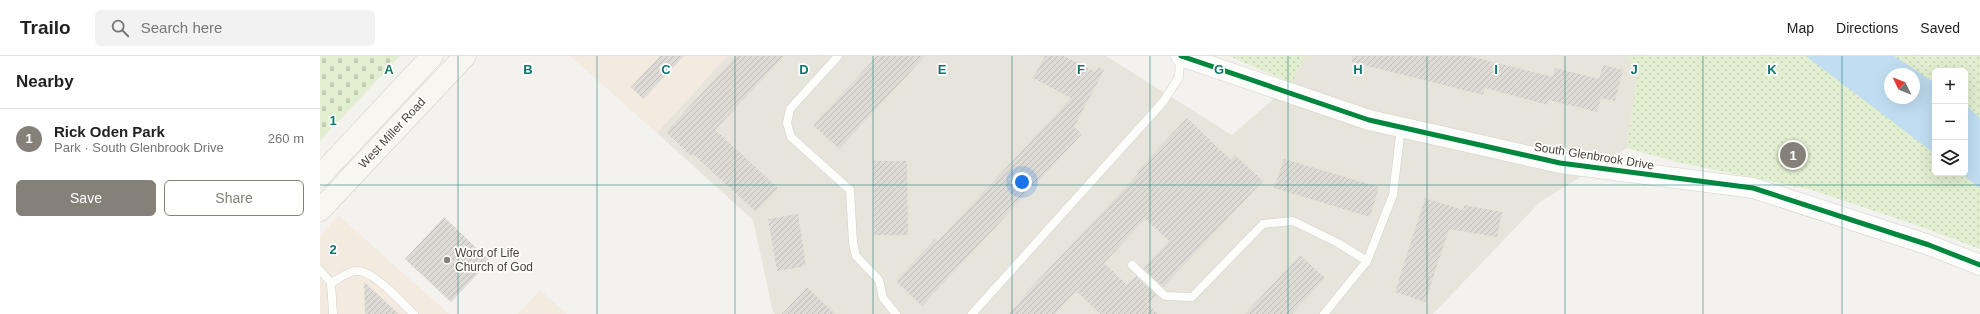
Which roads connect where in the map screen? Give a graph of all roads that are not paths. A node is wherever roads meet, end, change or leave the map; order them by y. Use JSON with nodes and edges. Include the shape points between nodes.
{"nodes":[{"id":1,"x":432,"y":56,"type":"edge"},
{"id":2,"x":464,"y":56,"type":"edge"},
{"id":3,"x":838,"y":56,"type":"edge"},
{"id":4,"x":1181,"y":56,"type":"edge"},
{"id":5,"x":1401,"y":127,"type":"junction"},
{"id":6,"x":320,"y":176,"type":"edge"},
{"id":7,"x":320,"y":210,"type":"edge"},
{"id":8,"x":1367,"y":261,"type":"junction"},
{"id":9,"x":1132,"y":265,"type":"dead end"},
{"id":10,"x":1980,"y":265,"type":"edge"},
{"id":11,"x":320,"y":270,"type":"edge"},
{"id":12,"x":331,"y":283,"type":"junction"},
{"id":13,"x":333,"y":314,"type":"edge"},
{"id":14,"x":414,"y":314,"type":"edge"},
{"id":15,"x":896,"y":314,"type":"edge"},
{"id":16,"x":972,"y":314,"type":"edge"},
{"id":17,"x":1324,"y":314,"type":"edge"}],
"edges":[{"from":1,"to":6,"type":"main road","name":"West Miller Road"},
{"from":2,"to":7,"type":"main road","name":"West Miller Road"},
{"from":3,"to":15,"type":"lane","via":[[790,109],[787,123],[791,137],[850,190],[856,256],[879,280],[883,298]]},
{"from":4,"to":5,"type":"street","name":"South Glenbrook Drive","via":[[1370,120]]},
{"from":4,"to":16,"type":"lane","via":[[1179,77],[1163,102]]},
{"from":5,"to":8,"type":"lane","via":[[1393,195]]},
{"from":5,"to":10,"type":"street","name":"South Glenbrook Drive","via":[[1560,163],[1753,188],[1929,245]]},
{"from":8,"to":9,"type":"lane","via":[[1338,242],[1292,221],[1262,224],[1192,297],[1165,296]]},
{"from":8,"to":17,"type":"lane"},
{"from":11,"to":12,"type":"lane"},
{"from":12,"to":13,"type":"lane"},
{"from":12,"to":14,"type":"lane","via":[[347,273],[362,271]]}]}
